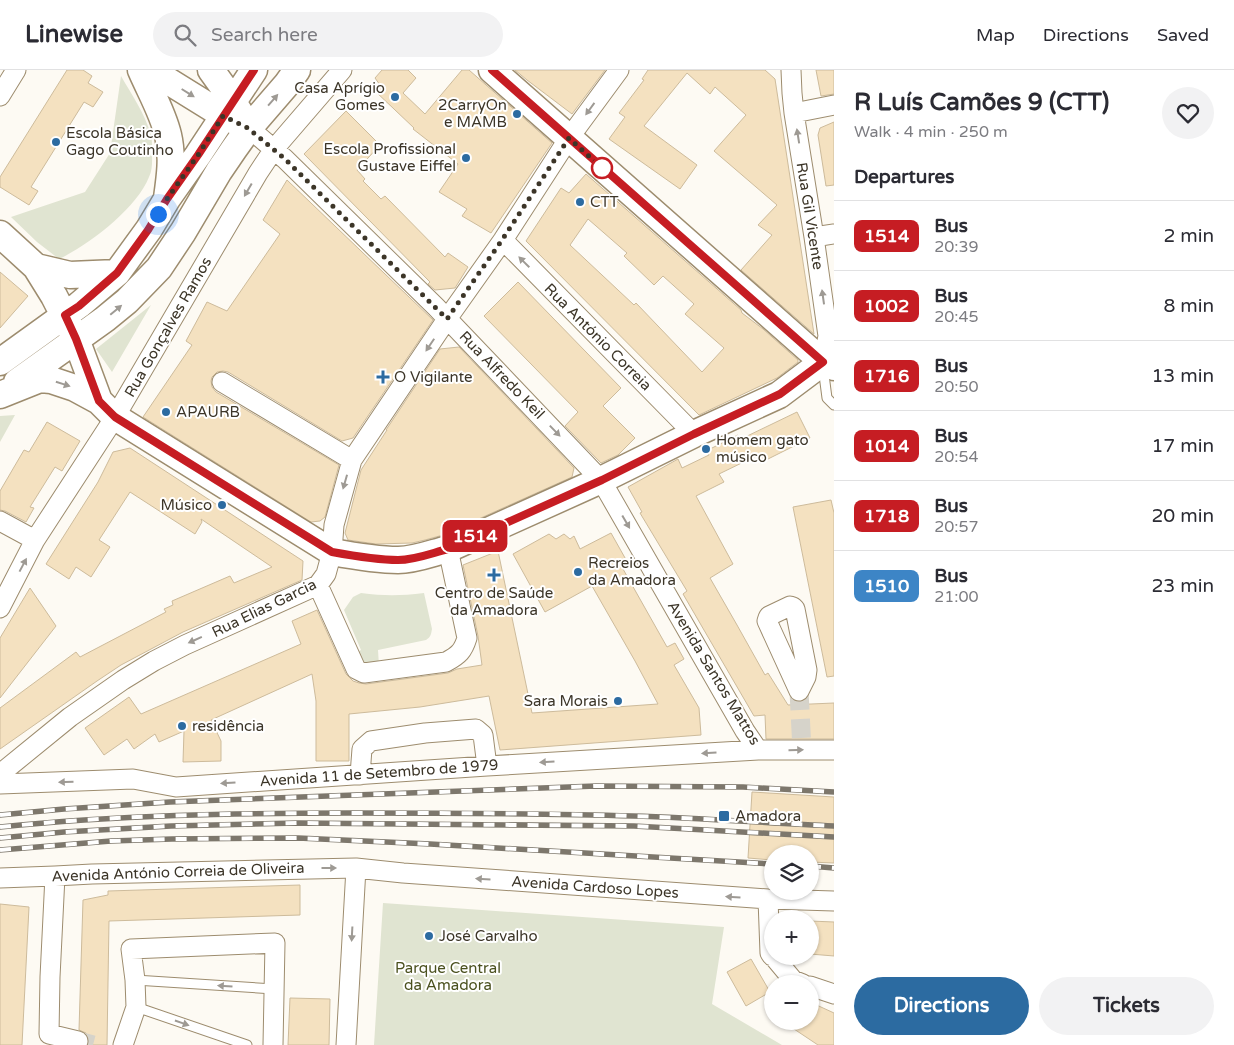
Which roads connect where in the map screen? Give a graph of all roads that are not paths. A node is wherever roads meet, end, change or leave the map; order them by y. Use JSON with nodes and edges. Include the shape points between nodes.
{"nodes":[{"id":1,"x":16,"y":70,"type":"edge"},
{"id":2,"x":141,"y":70,"type":"edge"},
{"id":3,"x":153,"y":70,"type":"edge"},
{"id":4,"x":211,"y":70,"type":"edge"},
{"id":5,"x":254,"y":70,"type":"edge"},
{"id":6,"x":297,"y":70,"type":"edge"},
{"id":7,"x":342,"y":70,"type":"edge"},
{"id":8,"x":492,"y":70,"type":"edge"},
{"id":9,"x":619,"y":70,"type":"edge"},
{"id":10,"x":791,"y":70,"type":"edge"},
{"id":11,"x":0,"y":96,"type":"edge"},
{"id":12,"x":834,"y":105,"type":"edge"},
{"id":13,"x":228,"y":108,"type":"junction"},
{"id":14,"x":794,"y":113,"type":"junction"},
{"id":15,"x":248,"y":128,"type":"junction"},
{"id":16,"x":569,"y":138,"type":"junction"},
{"id":17,"x":274,"y":149,"type":"junction"},
{"id":18,"x":167,"y":199,"type":"junction"},
{"id":19,"x":0,"y":234,"type":"edge"},
{"id":20,"x":834,"y":234,"type":"edge"},
{"id":21,"x":814,"y":237,"type":"junction"},
{"id":22,"x":502,"y":240,"type":"junction"},
{"id":23,"x":36,"y":266,"type":"junction"},
{"id":24,"x":117,"y":273,"type":"junction"},
{"id":25,"x":65,"y":315,"type":"junction"},
{"id":26,"x":447,"y":319,"type":"junction"},
{"id":27,"x":76,"y":339,"type":"junction"},
{"id":28,"x":5,"y":356,"type":"edge"},
{"id":29,"x":828,"y":365,"type":"edge"},
{"id":30,"x":222,"y":382,"type":"dead end"},
{"id":31,"x":0,"y":394,"type":"edge"},
{"id":32,"x":834,"y":405,"type":"edge"},
{"id":33,"x":107,"y":409,"type":"junction"},
{"id":34,"x":694,"y":434,"type":"junction"},
{"id":35,"x":352,"y":460,"type":"junction"},
{"id":36,"x":602,"y":480,"type":"junction"},
{"id":37,"x":0,"y":521,"type":"edge"},
{"id":38,"x":36,"y":540,"type":"junction"},
{"id":39,"x":448,"y":549,"type":"junction"},
{"id":40,"x":332,"y":552,"type":"junction"},
{"id":41,"x":318,"y":586,"type":"junction"},
{"id":42,"x":0,"y":608,"type":"edge"},
{"id":43,"x":758,"y":750,"type":"junction"},
{"id":44,"x":834,"y":750,"type":"edge"},
{"id":45,"x":487,"y":766,"type":"junction"},
{"id":46,"x":0,"y":774,"type":"edge"},
{"id":47,"x":360,"y":775,"type":"junction"},
{"id":48,"x":0,"y":784,"type":"edge"},
{"id":49,"x":356,"y":868,"type":"junction"},
{"id":50,"x":55,"y":876,"type":"junction"},
{"id":51,"x":0,"y":878,"type":"edge"},
{"id":52,"x":764,"y":899,"type":"edge"},
{"id":53,"x":801,"y":900,"type":"edge"},
{"id":54,"x":834,"y":901,"type":"edge"},
{"id":55,"x":780,"y":965,"type":"edge"},
{"id":56,"x":789,"y":975,"type":"edge"},
{"id":57,"x":135,"y":980,"type":"junction"},
{"id":58,"x":819,"y":989,"type":"edge"},
{"id":59,"x":274,"y":990,"type":"junction"},
{"id":60,"x":834,"y":994,"type":"edge"},
{"id":61,"x":136,"y":1007,"type":"junction"},
{"id":62,"x":78,"y":1041,"type":"dead end"},
{"id":63,"x":123,"y":1045,"type":"edge"},
{"id":64,"x":247,"y":1045,"type":"edge"},
{"id":65,"x":273,"y":1045,"type":"edge"},
{"id":66,"x":346,"y":1045,"type":"edge"}],
"edges":[{"from":1,"to":11,"type":"street"},
{"from":2,"to":18,"type":"street","via":[[168,135],[171,162]]},
{"from":3,"to":13,"type":"street","one_way":true},
{"from":4,"to":13,"type":"street"},
{"from":5,"to":13,"type":"street"},
{"from":15,"to":6,"type":"street","one_way":true},
{"from":7,"to":17,"type":"street","name":"Rua Gonçalves Ramos"},
{"from":8,"to":16,"type":"street"},
{"from":9,"to":16,"type":"street","name":"Rua Elias Garcia","one_way":true},
{"from":10,"to":14,"type":"street","name":"Rua Gil Vicente"},
{"from":12,"to":14,"type":"street"},
{"from":13,"to":15,"type":"street"},
{"from":13,"to":18,"type":"street"},
{"from":21,"to":14,"type":"street","name":"Rua Gil Vicente","one_way":true},
{"from":15,"to":17,"type":"street","name":"Rua Alfredo Keil"},
{"from":27,"to":15,"type":"street","one_way":true,"via":[[105,319],[159,268]]},
{"from":16,"to":22,"type":"street","name":"Rua Elias Garcia"},
{"from":16,"to":29,"type":"street"},
{"from":17,"to":26,"type":"street","name":"Rua Alfredo Keil"},
{"from":17,"to":33,"type":"street","name":"Rua Gonçalves Ramos","one_way":true},
{"from":18,"to":24,"type":"street"},
{"from":19,"to":23,"type":"street"},
{"from":20,"to":21,"type":"street"},
{"from":29,"to":21,"type":"street","name":"Rua Gil Vicente","one_way":true,"via":[[828,336]]},
{"from":22,"to":26,"type":"street","name":"Rua Elias Garcia"},
{"from":34,"to":22,"type":"street","name":"Rua António Correia","one_way":true},
{"from":23,"to":24,"type":"street","via":[[70,275]]},
{"from":23,"to":25,"type":"street"},
{"from":24,"to":25,"type":"street"},
{"from":25,"to":27,"type":"street"},
{"from":25,"to":28,"type":"street"},
{"from":26,"to":35,"type":"street","name":"Rua Elias Garcia","one_way":true},
{"from":26,"to":36,"type":"street","name":"Rua Alfredo Keil","one_way":true},
{"from":27,"to":31,"type":"street"},
{"from":27,"to":33,"type":"street"},
{"from":29,"to":32,"type":"lane","via":[[827,398]]},
{"from":29,"to":34,"type":"street","via":[[780,394]]},
{"from":30,"to":35,"type":"street"},
{"from":31,"to":33,"type":"street","one_way":true,"via":[[40,379],[75,388]]},
{"from":33,"to":38,"type":"street","name":"Rua Gonçalves Ramos"},
{"from":33,"to":40,"type":"street"},
{"from":34,"to":36,"type":"street"},
{"from":35,"to":40,"type":"street","name":"Rua Elias Garcia","one_way":true,"via":[[334,525]]},
{"from":36,"to":39,"type":"street"},
{"from":36,"to":43,"type":"street","name":"Avenida Santos Mattos","one_way":true},
{"from":37,"to":38,"type":"street"},
{"from":42,"to":38,"type":"street","name":"Rua Gonçalves Ramos","one_way":true},
{"from":39,"to":40,"type":"street","via":[[400,560]]},
{"from":39,"to":41,"type":"street","via":[[467,638],[464,648],[446,662],[364,673],[356,669]]},
{"from":40,"to":41,"type":"street","name":"Rua Elias Garcia","via":[[326,574]]},
{"from":41,"to":46,"type":"street","name":"Rua Elias Garcia","one_way":true,"via":[[154,661],[70,717]]},
{"from":43,"to":44,"type":"street","name":"Avenida Santos Mattos","one_way":true},
{"from":43,"to":45,"type":"street","name":"Avenida 11 de Setembro de 1979","one_way":true},
{"from":45,"to":47,"type":"street","name":"Avenida 11 de Setembro de 1979"},
{"from":45,"to":47,"type":"street","via":[[482,735],[476,729],[371,741],[362,749]]},
{"from":47,"to":48,"type":"street","name":"Avenida 11 de Setembro de 1979","one_way":true,"via":[[176,787],[133,779]]},
{"from":50,"to":49,"type":"street","name":"Avenida António Correia de Oliveira","one_way":true},
{"from":52,"to":49,"type":"street","name":"Avenida Cardoso Lopes","one_way":true},
{"from":49,"to":66,"type":"street","one_way":true},
{"from":50,"to":51,"type":"street","name":"Avenida António Correia de Oliveira"},
{"from":50,"to":62,"type":"street","via":[[49,1034]]},
{"from":53,"to":54,"type":"street","name":"Avenida Cardoso Lopes"},
{"from":55,"to":56,"type":"street"},
{"from":59,"to":57,"type":"lane","one_way":true},
{"from":57,"to":59,"type":"street","via":[[131,949],[275,943]]},
{"from":57,"to":61,"type":"street"},
{"from":58,"to":60,"type":"street"},
{"from":59,"to":65,"type":"street"},
{"from":61,"to":63,"type":"street"},
{"from":61,"to":64,"type":"lane","one_way":true}]}
